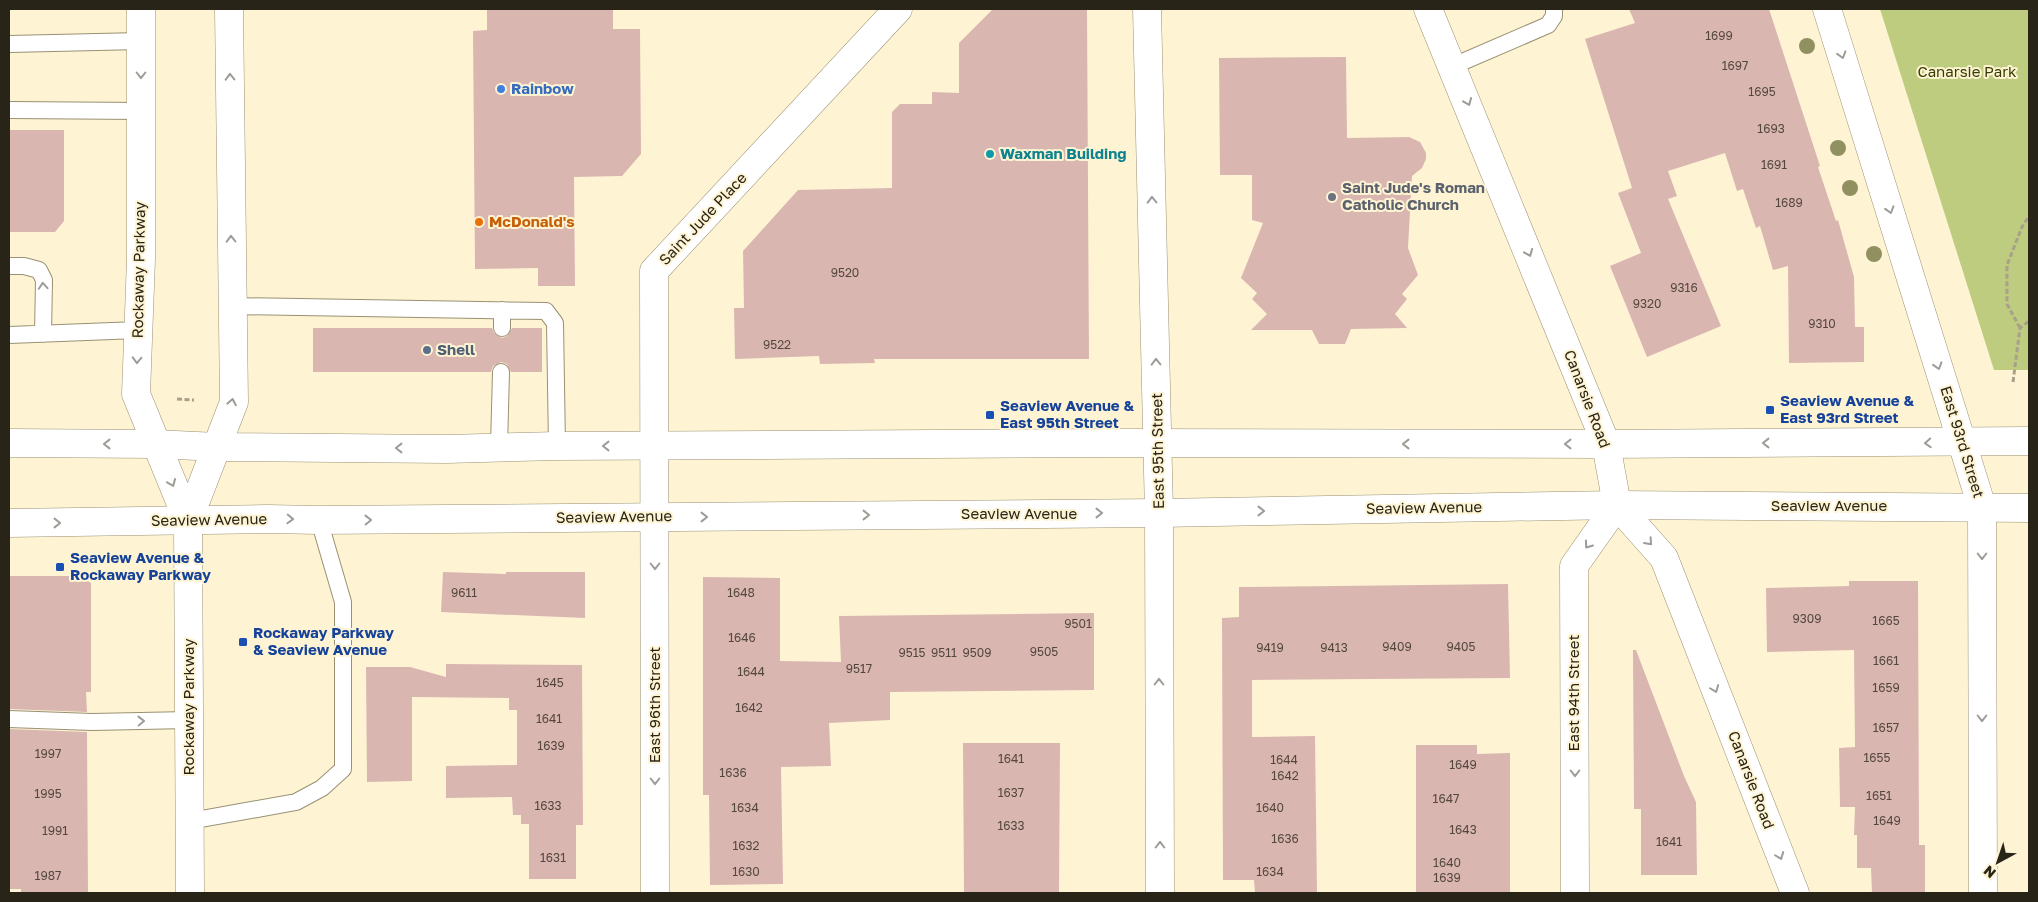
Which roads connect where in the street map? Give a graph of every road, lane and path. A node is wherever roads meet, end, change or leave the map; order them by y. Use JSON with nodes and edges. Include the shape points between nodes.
{"nodes":[{"id":1,"x":141,"y":9,"type":"edge"},
{"id":2,"x":229,"y":9,"type":"edge"},
{"id":3,"x":898,"y":9,"type":"edge"},
{"id":4,"x":1147,"y":9,"type":"edge"},
{"id":5,"x":1428,"y":9,"type":"edge"},
{"id":6,"x":1554,"y":9,"type":"edge"},
{"id":7,"x":1827,"y":9,"type":"edge"},
{"id":8,"x":141,"y":41,"type":"junction"},
{"id":9,"x":9,"y":44,"type":"edge"},
{"id":10,"x":1453,"y":66,"type":"junction"},
{"id":11,"x":9,"y":110,"type":"edge"},
{"id":12,"x":140,"y":111,"type":"junction"},
{"id":13,"x":2029,"y":216,"type":"edge"},
{"id":14,"x":9,"y":266,"type":"edge"},
{"id":15,"x":232,"y":306,"type":"junction"},
{"id":16,"x":502,"y":310,"type":"junction"},
{"id":17,"x":2029,"y":321,"type":"edge"},
{"id":18,"x":502,"y":328,"type":"dead end"},
{"id":19,"x":2020,"y":328,"type":"junction"},
{"id":20,"x":138,"y":330,"type":"junction"},
{"id":21,"x":43,"y":334,"type":"junction"},
{"id":22,"x":9,"y":335,"type":"edge"},
{"id":23,"x":501,"y":372,"type":"dead end"},
{"id":24,"x":2013,"y":382,"type":"dead end"},
{"id":25,"x":177,"y":399,"type":"dead end"},
{"id":26,"x":194,"y":400,"type":"dead end"},
{"id":27,"x":1961,"y":441,"type":"junction"},
{"id":28,"x":2029,"y":441,"type":"edge"},
{"id":29,"x":9,"y":443,"type":"edge"},
{"id":30,"x":1158,"y":443,"type":"junction"},
{"id":31,"x":156,"y":444,"type":"junction"},
{"id":32,"x":1606,"y":444,"type":"junction"},
{"id":33,"x":557,"y":446,"type":"junction"},
{"id":34,"x":655,"y":446,"type":"junction"},
{"id":35,"x":499,"y":447,"type":"junction"},
{"id":36,"x":217,"y":448,"type":"junction"},
{"id":37,"x":1616,"y":505,"type":"junction"},
{"id":38,"x":1982,"y":507,"type":"junction"},
{"id":39,"x":2029,"y":508,"type":"edge"},
{"id":40,"x":1159,"y":513,"type":"junction"},
{"id":41,"x":655,"y":517,"type":"junction"},
{"id":42,"x":319,"y":520,"type":"junction"},
{"id":43,"x":188,"y":521,"type":"junction"},
{"id":44,"x":9,"y":523,"type":"edge"},
{"id":45,"x":9,"y":719,"type":"edge"},
{"id":46,"x":189,"y":720,"type":"junction"},
{"id":47,"x":190,"y":821,"type":"junction"},
{"id":48,"x":190,"y":893,"type":"edge"},
{"id":49,"x":655,"y":893,"type":"edge"},
{"id":50,"x":1160,"y":893,"type":"edge"},
{"id":51,"x":1575,"y":893,"type":"edge"},
{"id":52,"x":1795,"y":893,"type":"edge"},
{"id":53,"x":1983,"y":893,"type":"edge"}],
"edges":[{"from":1,"to":8,"type":"street","name":"Rockaway Parkway"},
{"from":15,"to":2,"type":"street","name":"Rockaway Parkway","one_way":true},
{"from":3,"to":34,"type":"street","name":"Saint Jude Place","via":[[654,271]]},
{"from":30,"to":4,"type":"street","name":"East 95th Street","one_way":true},
{"from":5,"to":10,"type":"street","name":"Canarsie Road"},
{"from":6,"to":10,"type":"lane","via":[[1548,25]]},
{"from":7,"to":27,"type":"street","name":"East 93rd Street","one_way":true},
{"from":8,"to":9,"type":"lane"},
{"from":8,"to":12,"type":"street","name":"Rockaway Parkway","one_way":true},
{"from":10,"to":32,"type":"street","name":"Canarsie Road","one_way":true},
{"from":11,"to":12,"type":"lane"},
{"from":12,"to":20,"type":"street","name":"Rockaway Parkway"},
{"from":13,"to":19,"type":"path","via":[[2007,265],[2007,304]]},
{"from":21,"to":14,"type":"lane","one_way":true,"via":[[44,280],[39,270]]},
{"from":15,"to":16,"type":"lane"},
{"from":36,"to":15,"type":"street","name":"Rockaway Parkway","one_way":true,"via":[[234,402]]},
{"from":16,"to":18,"type":"lane"},
{"from":16,"to":33,"type":"lane","via":[[546,311],[555,323]]},
{"from":17,"to":19,"type":"path"},
{"from":19,"to":24,"type":"path"},
{"from":20,"to":21,"type":"lane"},
{"from":20,"to":31,"type":"street","name":"Rockaway Parkway","one_way":true,"via":[[136,394]]},
{"from":21,"to":22,"type":"lane"},
{"from":23,"to":35,"type":"lane"},
{"from":25,"to":26,"type":"path"},
{"from":27,"to":28,"type":"street"},
{"from":27,"to":32,"type":"street","one_way":true},
{"from":27,"to":38,"type":"street","name":"East 93rd Street"},
{"from":31,"to":29,"type":"street","one_way":true},
{"from":32,"to":30,"type":"street","one_way":true},
{"from":30,"to":34,"type":"street"},
{"from":30,"to":40,"type":"street","name":"East 95th Street"},
{"from":31,"to":36,"type":"street"},
{"from":31,"to":43,"type":"street","name":"Rockaway Parkway","one_way":true},
{"from":32,"to":37,"type":"street","name":"Canarsie Road"},
{"from":34,"to":33,"type":"street","one_way":true},
{"from":33,"to":35,"type":"street"},
{"from":34,"to":41,"type":"street","name":"Saint Jude Place"},
{"from":35,"to":36,"type":"street","one_way":true},
{"from":36,"to":43,"type":"street","name":"Rockaway Parkway"},
{"from":37,"to":38,"type":"street","name":"Seaview Avenue"},
{"from":40,"to":37,"type":"street","name":"Seaview Avenue","one_way":true},
{"from":37,"to":51,"type":"street","name":"East 94th Street","one_way":true,"via":[[1574,566]]},
{"from":37,"to":52,"type":"street","name":"Canarsie Road","one_way":true,"via":[[1664,558]]},
{"from":38,"to":39,"type":"street","name":"Seaview Avenue"},
{"from":38,"to":53,"type":"street","name":"East 93rd Street","one_way":true},
{"from":41,"to":40,"type":"street","name":"Seaview Avenue","one_way":true},
{"from":50,"to":40,"type":"street","name":"East 95th Street","one_way":true},
{"from":42,"to":41,"type":"street","name":"Seaview Avenue","one_way":true},
{"from":41,"to":49,"type":"street","name":"East 96th Street","one_way":true},
{"from":43,"to":42,"type":"street","name":"Seaview Avenue","one_way":true},
{"from":42,"to":47,"type":"lane","via":[[343,602],[343,769],[322,788],[296,802]]},
{"from":44,"to":43,"type":"street","name":"Seaview Avenue","one_way":true},
{"from":43,"to":46,"type":"street","name":"Rockaway Parkway"},
{"from":45,"to":46,"type":"lane","one_way":true,"via":[[92,722]]},
{"from":46,"to":47,"type":"street","name":"Rockaway Parkway"},
{"from":47,"to":48,"type":"street","name":"Rockaway Parkway"}]}
